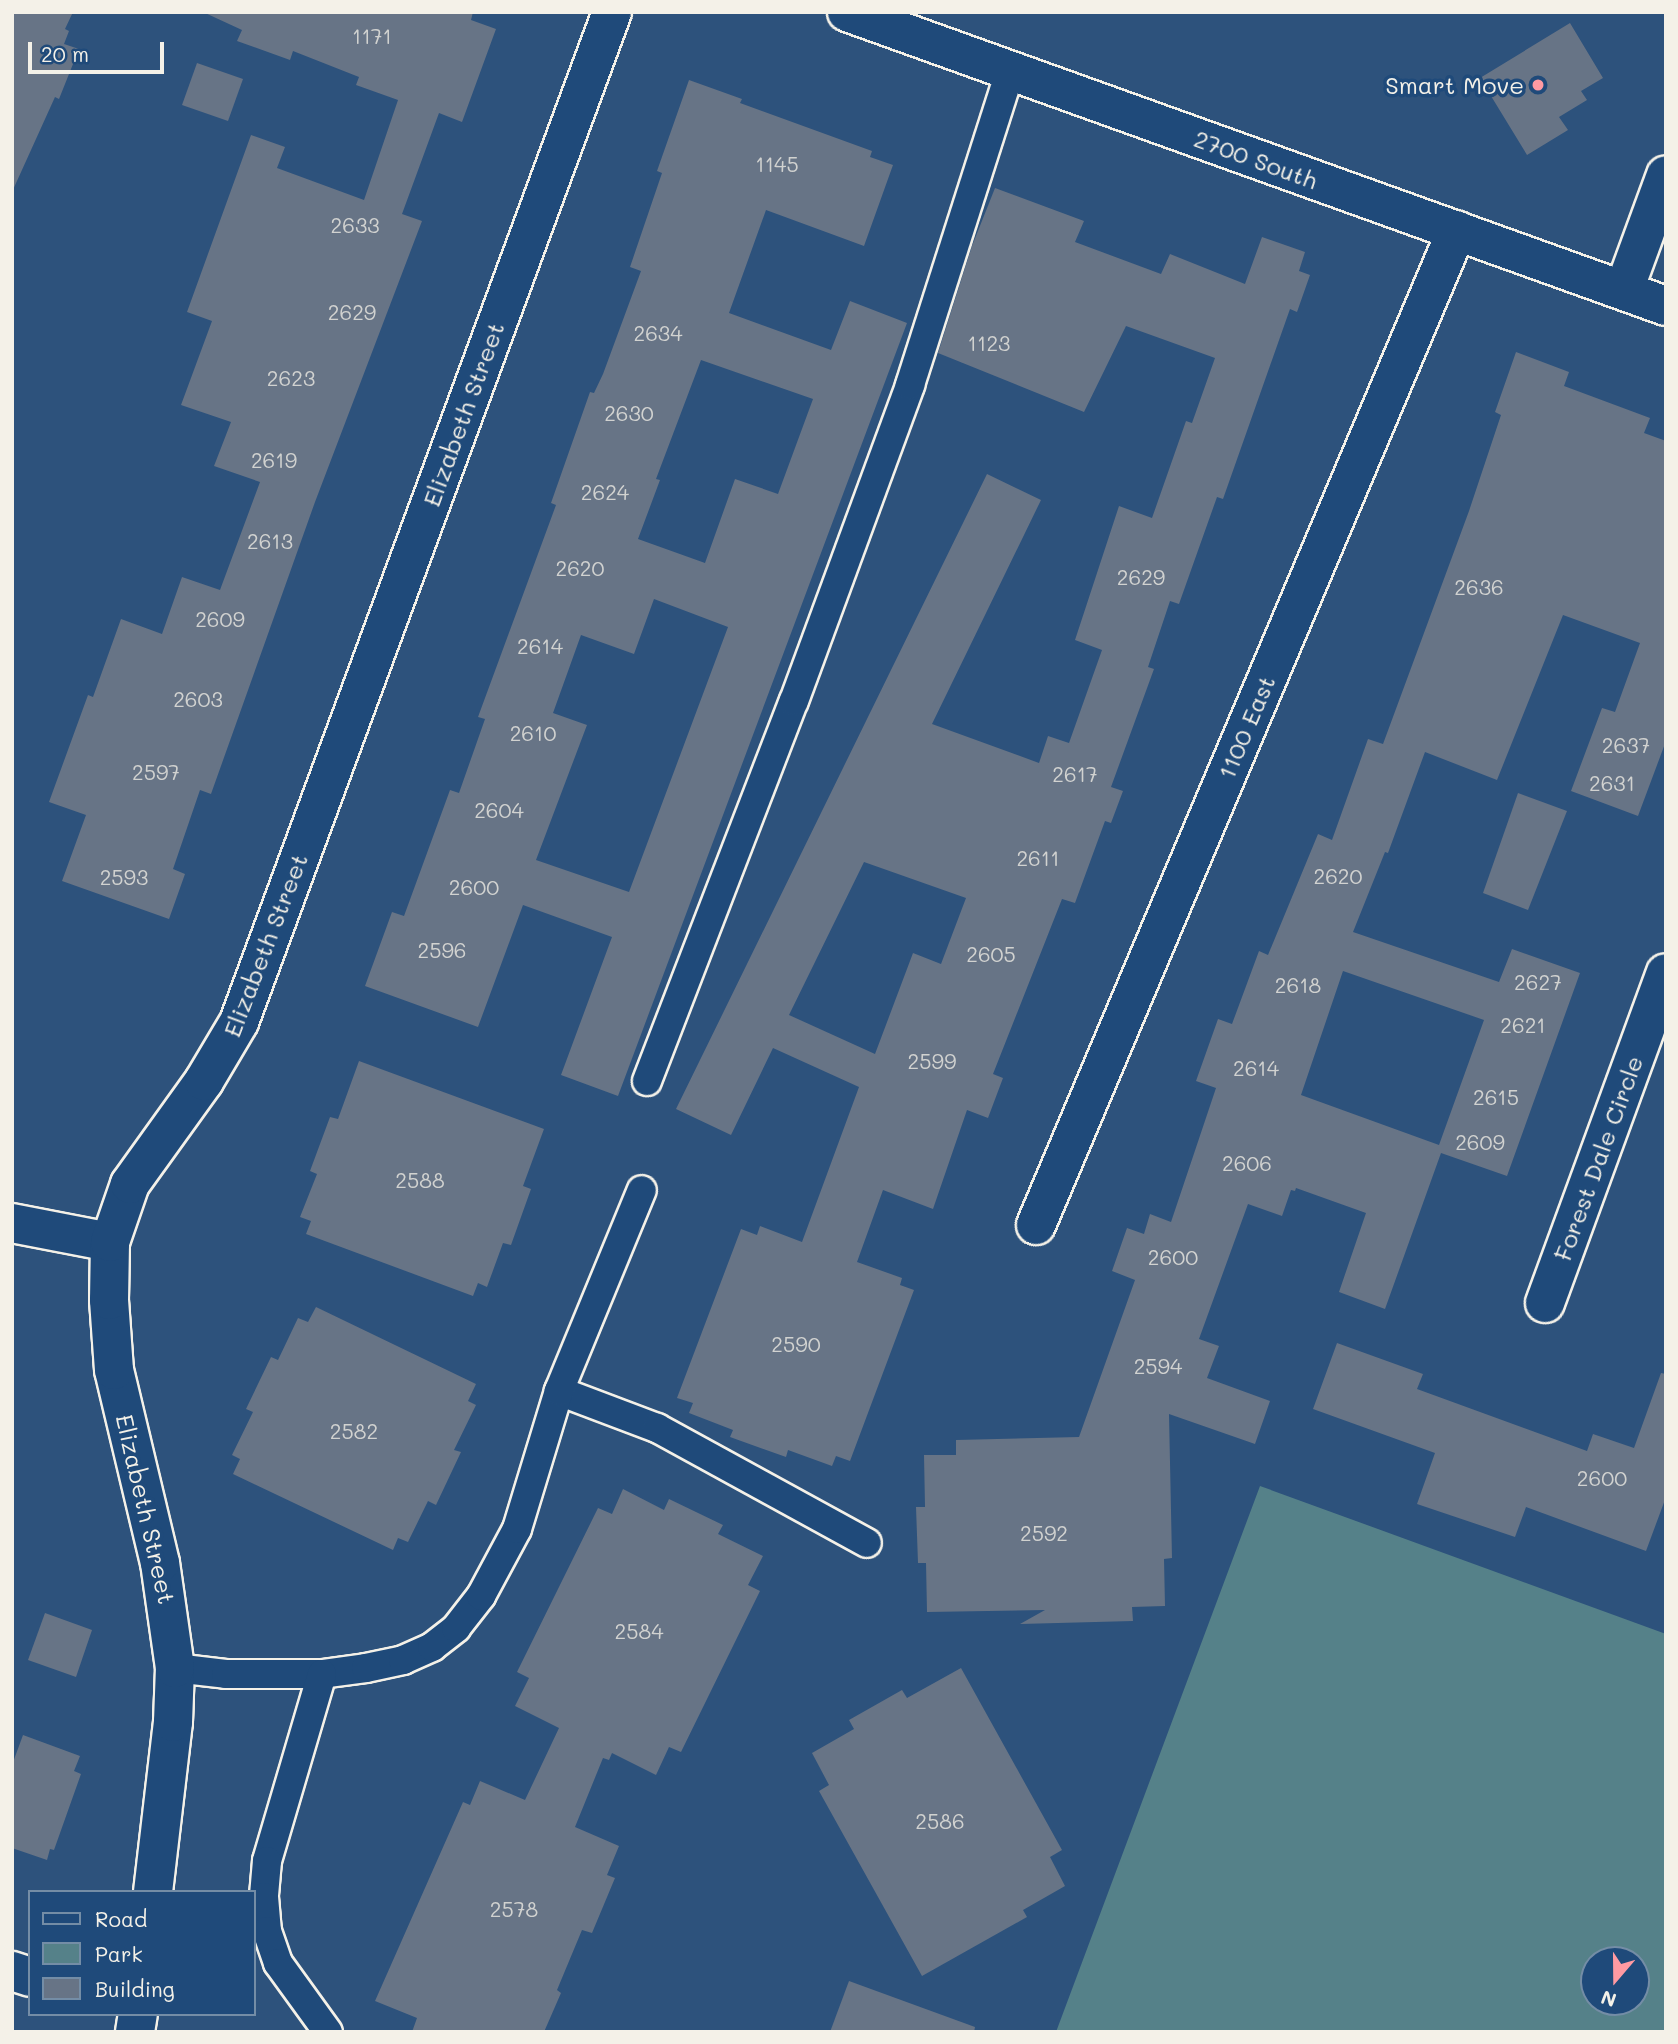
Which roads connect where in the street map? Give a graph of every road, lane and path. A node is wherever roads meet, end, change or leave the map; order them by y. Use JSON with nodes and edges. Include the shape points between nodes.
{"nodes":[{"id":1,"x":612,"y":12,"type":"edge"},
{"id":2,"x":847,"y":12,"type":"edge"},
{"id":3,"x":1010,"y":71,"type":"junction"},
{"id":4,"x":1666,"y":175,"type":"edge"},
{"id":5,"x":1457,"y":230,"type":"junction"},
{"id":6,"x":1624,"y":290,"type":"junction"},
{"id":7,"x":1666,"y":306,"type":"edge"},
{"id":8,"x":1666,"y":973,"type":"edge"},
{"id":9,"x":647,"y":1081,"type":"dead end"},
{"id":10,"x":642,"y":1190,"type":"dead end"},
{"id":11,"x":12,"y":1223,"type":"edge"},
{"id":12,"x":1037,"y":1225,"type":"dead end"},
{"id":13,"x":110,"y":1242,"type":"junction"},
{"id":14,"x":1545,"y":1303,"type":"dead end"},
{"id":15,"x":559,"y":1391,"type":"junction"},
{"id":16,"x":867,"y":1543,"type":"dead end"},
{"id":17,"x":175,"y":1668,"type":"junction"},
{"id":18,"x":322,"y":1674,"type":"junction"},
{"id":19,"x":153,"y":1890,"type":"edge"},
{"id":20,"x":328,"y":2032,"type":"edge"}],
"edges":[{"from":1,"to":13,"type":"street","name":"Elizabeth Street","via":[[239,1022],[130,1184]]},
{"from":2,"to":3,"type":"street","name":"2700 South"},
{"from":3,"to":5,"type":"street","name":"2700 South"},
{"from":3,"to":9,"type":"lane","via":[[905,397]]},
{"from":4,"to":6,"type":"street"},
{"from":5,"to":6,"type":"street","name":"2700 South"},
{"from":5,"to":12,"type":"street","name":"1100 East"},
{"from":6,"to":7,"type":"street","name":"2700 South"},
{"from":8,"to":14,"type":"street","name":"Forest Dale Circle"},
{"from":10,"to":15,"type":"lane"},
{"from":11,"to":13,"type":"street"},
{"from":13,"to":17,"type":"street","name":"Elizabeth Street","via":[[114,1370],[160,1563]]},
{"from":15,"to":16,"type":"lane","via":[[657,1427]]},
{"from":15,"to":18,"type":"lane","via":[[517,1529],[481,1596],[456,1628],[432,1647],[403,1660]]},
{"from":17,"to":18,"type":"lane","via":[[226,1674]]},
{"from":17,"to":19,"type":"street","name":"Elizabeth Street"},
{"from":18,"to":20,"type":"lane","via":[[267,1861],[264,1897],[267,1931],[278,1963]]}]}
